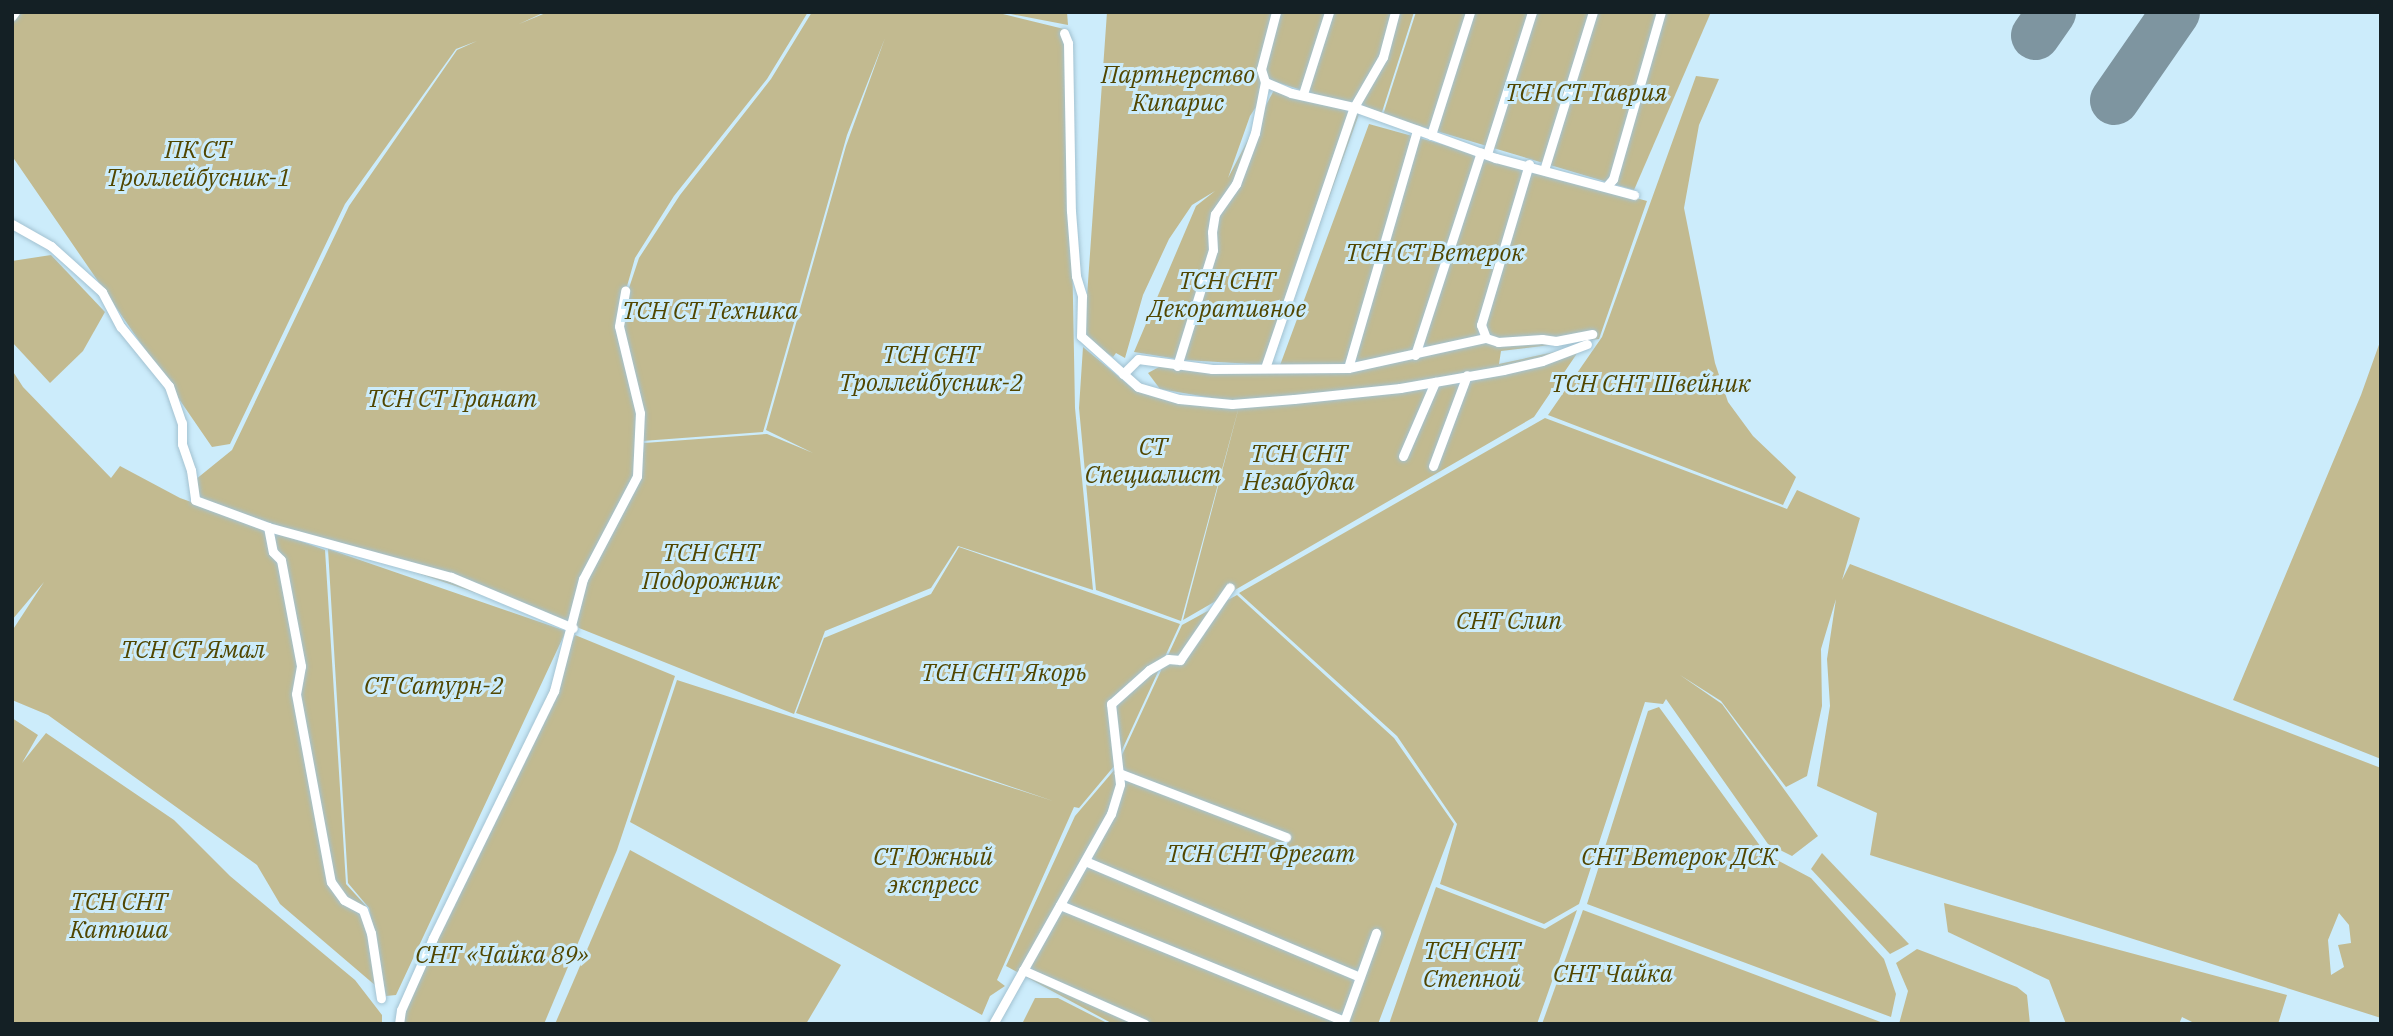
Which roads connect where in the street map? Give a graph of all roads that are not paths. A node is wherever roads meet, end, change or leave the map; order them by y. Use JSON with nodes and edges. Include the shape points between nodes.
{"nodes":[{"id":1,"x":1276,"y":12,"type":"edge"},
{"id":2,"x":1329,"y":12,"type":"edge"},
{"id":3,"x":1395,"y":12,"type":"edge"},
{"id":4,"x":1470,"y":12,"type":"edge"},
{"id":5,"x":1532,"y":12,"type":"edge"},
{"id":6,"x":1592,"y":12,"type":"edge"},
{"id":7,"x":1661,"y":12,"type":"edge"},
{"id":8,"x":1064,"y":33,"type":"dead end"},
{"id":9,"x":1265,"y":82,"type":"junction"},
{"id":10,"x":1303,"y":94,"type":"junction"},
{"id":11,"x":1354,"y":107,"type":"junction"},
{"id":12,"x":1417,"y":130,"type":"junction"},
{"id":13,"x":1431,"y":135,"type":"junction"},
{"id":14,"x":1484,"y":153,"type":"junction"},
{"id":15,"x":1530,"y":164,"type":"junction"},
{"id":16,"x":1544,"y":170,"type":"junction"},
{"id":17,"x":1606,"y":187,"type":"junction"},
{"id":18,"x":1634,"y":195,"type":"dead end"},
{"id":19,"x":12,"y":224,"type":"edge"},
{"id":20,"x":625,"y":291,"type":"dead end"},
{"id":21,"x":1592,"y":334,"type":"dead end"},
{"id":22,"x":1486,"y":338,"type":"junction"},
{"id":23,"x":1587,"y":344,"type":"dead end"},
{"id":24,"x":1415,"y":355,"type":"junction"},
{"id":25,"x":1177,"y":366,"type":"junction"},
{"id":26,"x":1265,"y":368,"type":"junction"},
{"id":27,"x":1348,"y":368,"type":"junction"},
{"id":28,"x":1123,"y":374,"type":"junction"},
{"id":29,"x":1467,"y":375,"type":"junction"},
{"id":30,"x":1435,"y":382,"type":"junction"},
{"id":31,"x":1403,"y":456,"type":"dead end"},
{"id":32,"x":1433,"y":466,"type":"dead end"},
{"id":33,"x":268,"y":527,"type":"junction"},
{"id":34,"x":1230,"y":587,"type":"dead end"},
{"id":35,"x":573,"y":628,"type":"junction"},
{"id":36,"x":1119,"y":773,"type":"junction"},
{"id":37,"x":1286,"y":836,"type":"dead end"},
{"id":38,"x":1085,"y":861,"type":"junction"},
{"id":39,"x":1060,"y":905,"type":"junction"},
{"id":40,"x":1376,"y":933,"type":"dead end"},
{"id":41,"x":1023,"y":970,"type":"junction"},
{"id":42,"x":1360,"y":977,"type":"junction"},
{"id":43,"x":381,"y":998,"type":"dead end"},
{"id":44,"x":1343,"y":1022,"type":"edge"},
{"id":45,"x":399,"y":1024,"type":"edge"},
{"id":46,"x":993,"y":1024,"type":"edge"},
{"id":47,"x":1145,"y":1024,"type":"edge"}],
"edges":[{"from":1,"to":9,"type":"street","via":[[1261,69]]},
{"from":2,"to":10,"type":"street"},
{"from":3,"to":11,"type":"street","via":[[1383,57]]},
{"from":4,"to":13,"type":"street"},
{"from":5,"to":14,"type":"street"},
{"from":6,"to":16,"type":"street"},
{"from":7,"to":17,"type":"street","via":[[1613,179]]},
{"from":8,"to":28,"type":"street","via":[[1081,336]]},
{"from":9,"to":10,"type":"street"},
{"from":9,"to":25,"type":"street","via":[[1236,184],[1215,214],[1213,250]]},
{"from":10,"to":11,"type":"street"},
{"from":11,"to":12,"type":"street"},
{"from":11,"to":26,"type":"street"},
{"from":12,"to":13,"type":"street"},
{"from":12,"to":27,"type":"street"},
{"from":13,"to":14,"type":"street"},
{"from":14,"to":15,"type":"street"},
{"from":14,"to":24,"type":"street"},
{"from":15,"to":16,"type":"street"},
{"from":15,"to":22,"type":"street","via":[[1481,325]]},
{"from":16,"to":17,"type":"street"},
{"from":17,"to":18,"type":"street"},
{"from":19,"to":33,"type":"street","via":[[51,246],[94,284],[121,327],[169,386],[182,423],[195,500]]},
{"from":20,"to":35,"type":"street","via":[[618,326],[640,413],[637,476],[583,579]]},
{"from":21,"to":22,"type":"street","via":[[1556,341]]},
{"from":22,"to":24,"type":"street"},
{"from":23,"to":29,"type":"street","via":[[1542,361]]},
{"from":24,"to":27,"type":"street"},
{"from":25,"to":26,"type":"street"},
{"from":25,"to":28,"type":"street","via":[[1138,359]]},
{"from":26,"to":27,"type":"street"},
{"from":28,"to":30,"type":"street","via":[[1157,395],[1232,404]]},
{"from":29,"to":30,"type":"street"},
{"from":29,"to":32,"type":"street"},
{"from":30,"to":31,"type":"street"},
{"from":33,"to":35,"type":"street","via":[[451,577]]},
{"from":33,"to":43,"type":"street","via":[[273,552],[281,561],[302,666],[296,694],[331,882],[344,900],[363,909]]},
{"from":34,"to":36,"type":"street","via":[[1181,660],[1168,659],[1149,670],[1111,704]]},
{"from":35,"to":45,"type":"street","via":[[554,691],[433,938]]},
{"from":36,"to":37,"type":"street"},
{"from":36,"to":38,"type":"street","via":[[1111,814]]},
{"from":38,"to":39,"type":"street"},
{"from":38,"to":42,"type":"street"},
{"from":39,"to":41,"type":"street"},
{"from":39,"to":44,"type":"street"},
{"from":40,"to":42,"type":"street"},
{"from":41,"to":46,"type":"street"},
{"from":41,"to":47,"type":"street"},
{"from":42,"to":44,"type":"street"}]}
